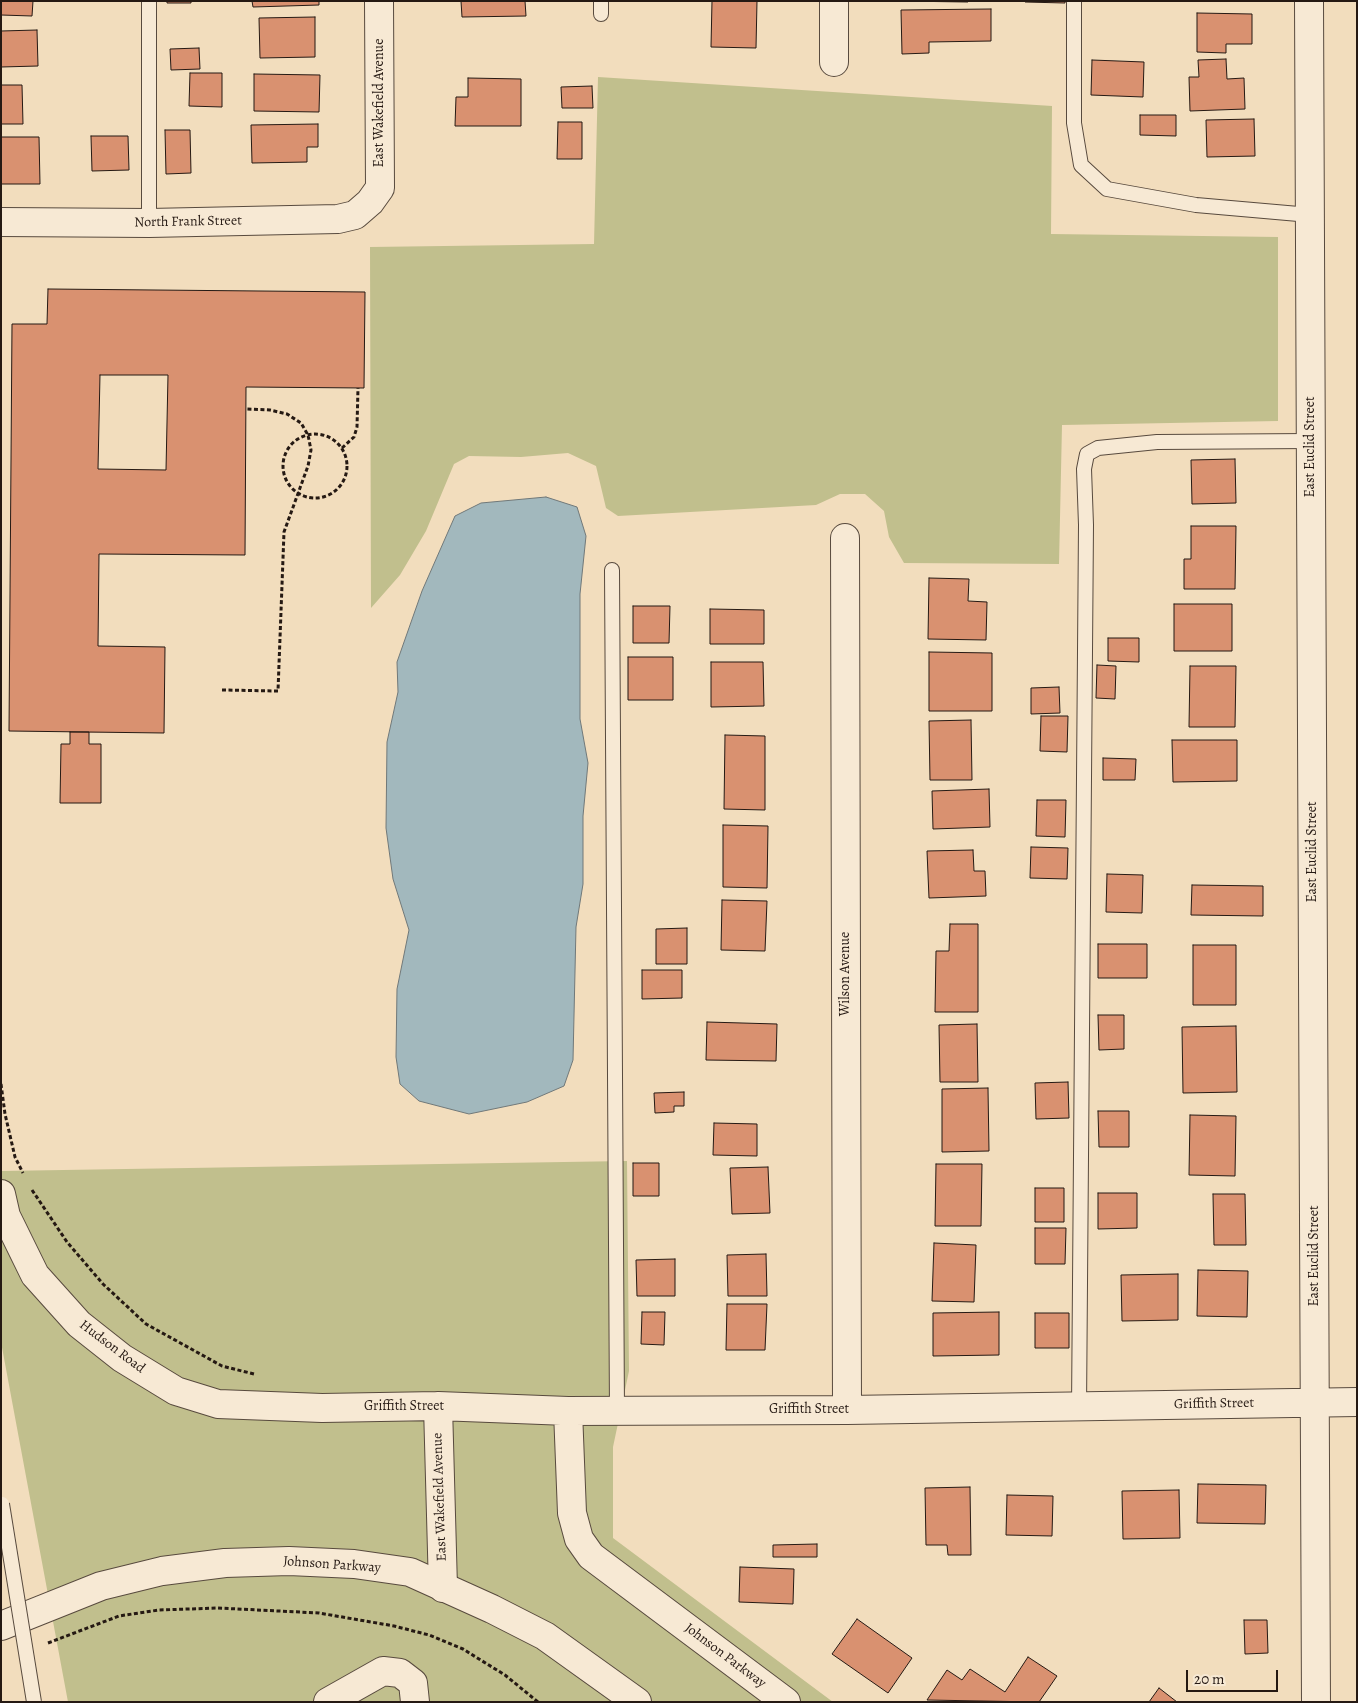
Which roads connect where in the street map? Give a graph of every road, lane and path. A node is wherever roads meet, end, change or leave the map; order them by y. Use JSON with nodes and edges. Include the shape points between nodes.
{"nodes":[{"id":1,"x":149,"y":1,"type":"edge"},
{"id":2,"x":379,"y":1,"type":"edge"},
{"id":3,"x":834,"y":1,"type":"edge"},
{"id":4,"x":1074,"y":1,"type":"edge"},
{"id":5,"x":1309,"y":1,"type":"edge"},
{"id":6,"x":834,"y":62,"type":"dead end"},
{"id":7,"x":370,"y":202,"type":"joint"},
{"id":8,"x":1310,"y":215,"type":"junction"},
{"id":9,"x":1,"y":222,"type":"edge"},
{"id":10,"x":149,"y":223,"type":"junction"},
{"id":11,"x":358,"y":388,"type":"dead end"},
{"id":12,"x":246,"y":409,"type":"dead end"},
{"id":13,"x":308,"y":436,"type":"junction"},
{"id":14,"x":1311,"y":441,"type":"junction"},
{"id":15,"x":342,"y":448,"type":"junction"},
{"id":16,"x":297,"y":493,"type":"junction"},
{"id":17,"x":845,"y":538,"type":"dead end"},
{"id":18,"x":612,"y":570,"type":"dead end"},
{"id":19,"x":222,"y":690,"type":"dead end"},
{"id":20,"x":1,"y":1084,"type":"edge"},
{"id":21,"x":1,"y":1194,"type":"edge"},
{"id":22,"x":1315,"y":1402,"type":"junction"},
{"id":23,"x":1357,"y":1402,"type":"edge"},
{"id":24,"x":262,"y":1406,"type":"junction"},
{"id":25,"x":438,"y":1406,"type":"junction"},
{"id":26,"x":1079,"y":1408,"type":"junction"},
{"id":27,"x":847,"y":1410,"type":"junction"},
{"id":28,"x":568,"y":1411,"type":"junction"},
{"id":29,"x":617,"y":1411,"type":"junction"},
{"id":30,"x":2,"y":1500,"type":"edge"},
{"id":31,"x":443,"y":1588,"type":"junction"},
{"id":32,"x":1,"y":1626,"type":"edge"},
{"id":33,"x":42,"y":1646,"type":"dead end"},
{"id":34,"x":34,"y":1702,"type":"edge"},
{"id":35,"x":328,"y":1702,"type":"edge"},
{"id":36,"x":414,"y":1702,"type":"edge"},
{"id":37,"x":538,"y":1702,"type":"edge"},
{"id":38,"x":637,"y":1702,"type":"edge"},
{"id":39,"x":786,"y":1702,"type":"edge"},
{"id":40,"x":1316,"y":1702,"type":"edge"}],
"edges":[{"from":1,"to":10,"type":"lane"},
{"from":2,"to":7,"type":"street","name":"East Wakefield Avenue","via":[[380,188]]},
{"from":3,"to":6,"type":"street"},
{"from":4,"to":8,"type":"lane","via":[[1074,123],[1081,165],[1108,189],[1196,205]]},
{"from":5,"to":8,"type":"street","name":"East Euclid Street"},
{"from":7,"to":10,"type":"street","name":"North Frank Street","via":[[355,214],[338,219]]},
{"from":8,"to":14,"type":"street","name":"East Euclid Street"},
{"from":9,"to":10,"type":"street","name":"North Frank Street"},
{"from":11,"to":15,"type":"path","via":[[357,428]]},
{"from":12,"to":13,"type":"path","via":[[287,414],[301,423]]},
{"from":13,"to":15,"type":"path","via":[[324,436]]},
{"from":13,"to":16,"type":"path","via":[[308,466]]},
{"from":13,"to":16,"type":"path","via":[[294,443],[283,462],[288,483]]},
{"from":14,"to":22,"type":"street","name":"East Euclid Street"},
{"from":14,"to":26,"type":"lane","via":[[1157,442],[1098,448],[1088,454],[1084,469]]},
{"from":15,"to":16,"type":"path","via":[[348,467],[341,486],[324,498]]},
{"from":16,"to":19,"type":"path","via":[[284,532],[281,558],[278,691]]},
{"from":17,"to":27,"type":"street","name":"Wilson Avenue"},
{"from":18,"to":29,"type":"lane"},
{"from":20,"to":24,"type":"path","via":[[15,1157],[67,1242],[103,1284],[146,1324],[222,1366],[266,1377]]},
{"from":21,"to":24,"type":"street","name":"Hudson Road","via":[[6,1216],[35,1275],[80,1324],[122,1358],[176,1391],[218,1404]]},
{"from":22,"to":23,"type":"street","name":"Griffith Street"},
{"from":22,"to":26,"type":"street","name":"Griffith Street"},
{"from":22,"to":40,"type":"street","name":"East Euclid Street"},
{"from":24,"to":25,"type":"street","name":"Griffith Street"},
{"from":25,"to":28,"type":"street","name":"Griffith Street"},
{"from":25,"to":31,"type":"street","name":"East Wakefield Avenue"},
{"from":26,"to":27,"type":"street","name":"Griffith Street"},
{"from":27,"to":29,"type":"street","name":"Griffith Street"},
{"from":28,"to":29,"type":"street","name":"Griffith Street"},
{"from":28,"to":39,"type":"street","name":"Johnson Parkway","via":[[572,1513],[579,1539],[591,1556]]},
{"from":30,"to":34,"type":"lane","bridge":true},
{"from":31,"to":32,"type":"street","name":"Johnson Parkway","via":[[410,1572],[354,1564],[225,1563],[162,1571],[100,1586]]},
{"from":31,"to":38,"type":"street","name":"Johnson Parkway","via":[[545,1636]]},
{"from":33,"to":37,"type":"path","via":[[118,1616],[159,1610],[218,1608],[319,1613],[429,1635],[488,1664]]},
{"from":35,"to":36,"type":"street","via":[[383,1671],[400,1673],[413,1683]]}]}
